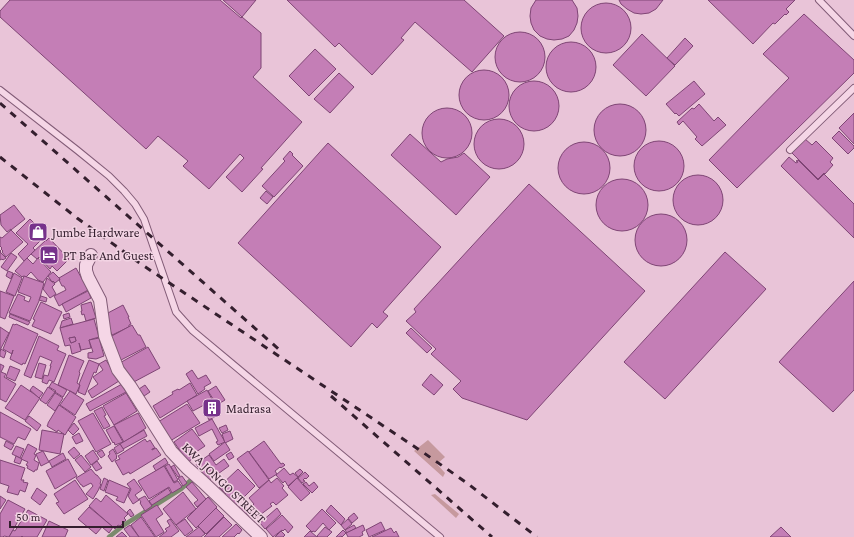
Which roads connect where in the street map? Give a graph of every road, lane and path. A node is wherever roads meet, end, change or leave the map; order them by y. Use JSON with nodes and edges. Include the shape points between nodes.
{"nodes":[{"id":1,"x":819,"y":0,"type":"edge"},
{"id":2,"x":854,"y":36,"type":"edge"},
{"id":3,"x":854,"y":88,"type":"edge"},
{"id":4,"x":0,"y":90,"type":"edge"},
{"id":5,"x":790,"y":150,"type":"dead end"},
{"id":6,"x":91,"y":255,"type":"dead end"},
{"id":7,"x":261,"y":537,"type":"edge"},
{"id":8,"x":440,"y":537,"type":"edge"}],
"edges":[{"from":1,"to":2,"type":"lane"},
{"from":3,"to":5,"type":"lane"},
{"from":4,"to":8,"type":"lane","via":[[109,176],[135,204],[144,219],[176,312],[193,331]]},
{"from":6,"to":7,"type":"street","name":"KWA JONGO STREET","via":[[86,271],[100,300],[106,336],[118,370],[170,451]]}]}
